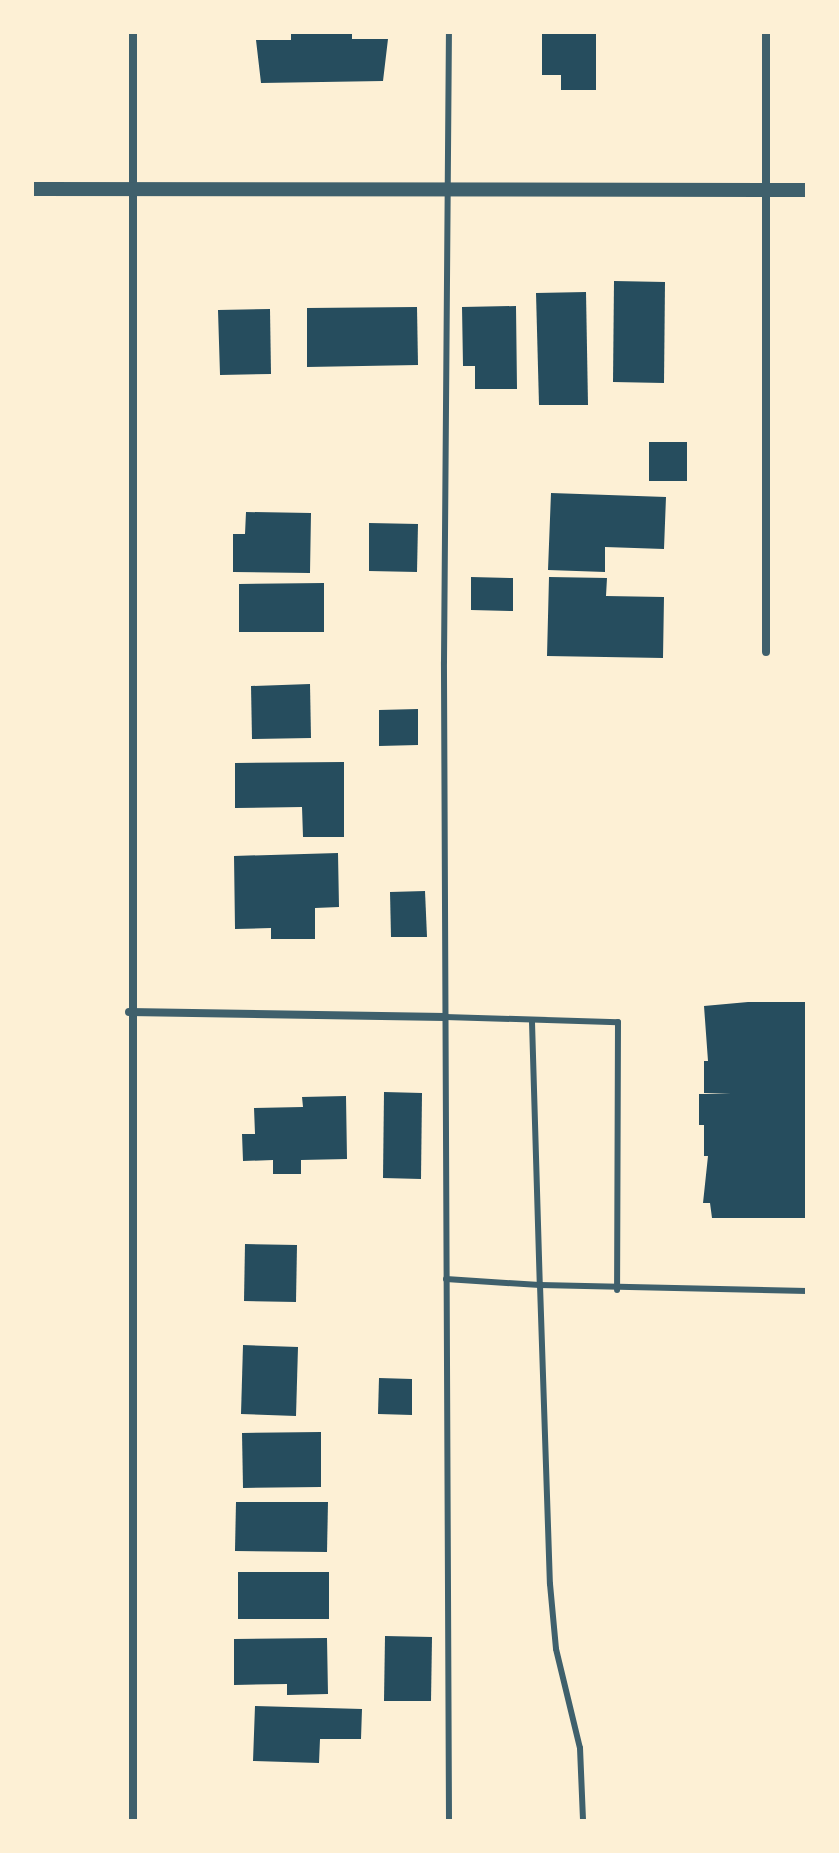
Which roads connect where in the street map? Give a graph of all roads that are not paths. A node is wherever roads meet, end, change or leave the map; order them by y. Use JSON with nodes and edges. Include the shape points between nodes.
{"nodes":[{"id":1,"x":133,"y":32,"type":"edge"},
{"id":2,"x":449,"y":32,"type":"edge"},
{"id":3,"x":766,"y":32,"type":"edge"},
{"id":4,"x":32,"y":189,"type":"edge"},
{"id":5,"x":132,"y":189,"type":"junction"},
{"id":6,"x":449,"y":190,"type":"junction"},
{"id":7,"x":766,"y":190,"type":"junction"},
{"id":8,"x":807,"y":190,"type":"edge"},
{"id":9,"x":766,"y":652,"type":"dead end"},
{"id":10,"x":129,"y":1012,"type":"junction"},
{"id":11,"x":445,"y":1017,"type":"junction"},
{"id":12,"x":532,"y":1022,"type":"junction"},
{"id":13,"x":446,"y":1279,"type":"junction"},
{"id":14,"x":540,"y":1285,"type":"junction"},
{"id":15,"x":617,"y":1290,"type":"junction"},
{"id":16,"x":807,"y":1291,"type":"edge"},
{"id":17,"x":133,"y":1821,"type":"edge"},
{"id":18,"x":449,"y":1821,"type":"edge"},
{"id":19,"x":583,"y":1821,"type":"edge"}],
"edges":[{"from":1,"to":5,"type":"street"},
{"from":2,"to":6,"type":"lane"},
{"from":3,"to":7,"type":"street"},
{"from":4,"to":5,"type":"street"},
{"from":5,"to":6,"type":"street"},
{"from":5,"to":10,"type":"street"},
{"from":6,"to":7,"type":"street"},
{"from":6,"to":11,"type":"lane"},
{"from":7,"to":8,"type":"street"},
{"from":7,"to":9,"type":"street"},
{"from":10,"to":11,"type":"street"},
{"from":10,"to":17,"type":"street"},
{"from":11,"to":12,"type":"lane"},
{"from":11,"to":13,"type":"lane"},
{"from":12,"to":14,"type":"lane"},
{"from":12,"to":15,"type":"lane","via":[[618,1022]]},
{"from":13,"to":14,"type":"lane"},
{"from":13,"to":18,"type":"lane"},
{"from":14,"to":15,"type":"lane"},
{"from":14,"to":19,"type":"lane","via":[[550,1584],[556,1649],[580,1748]]},
{"from":15,"to":16,"type":"lane"}]}
